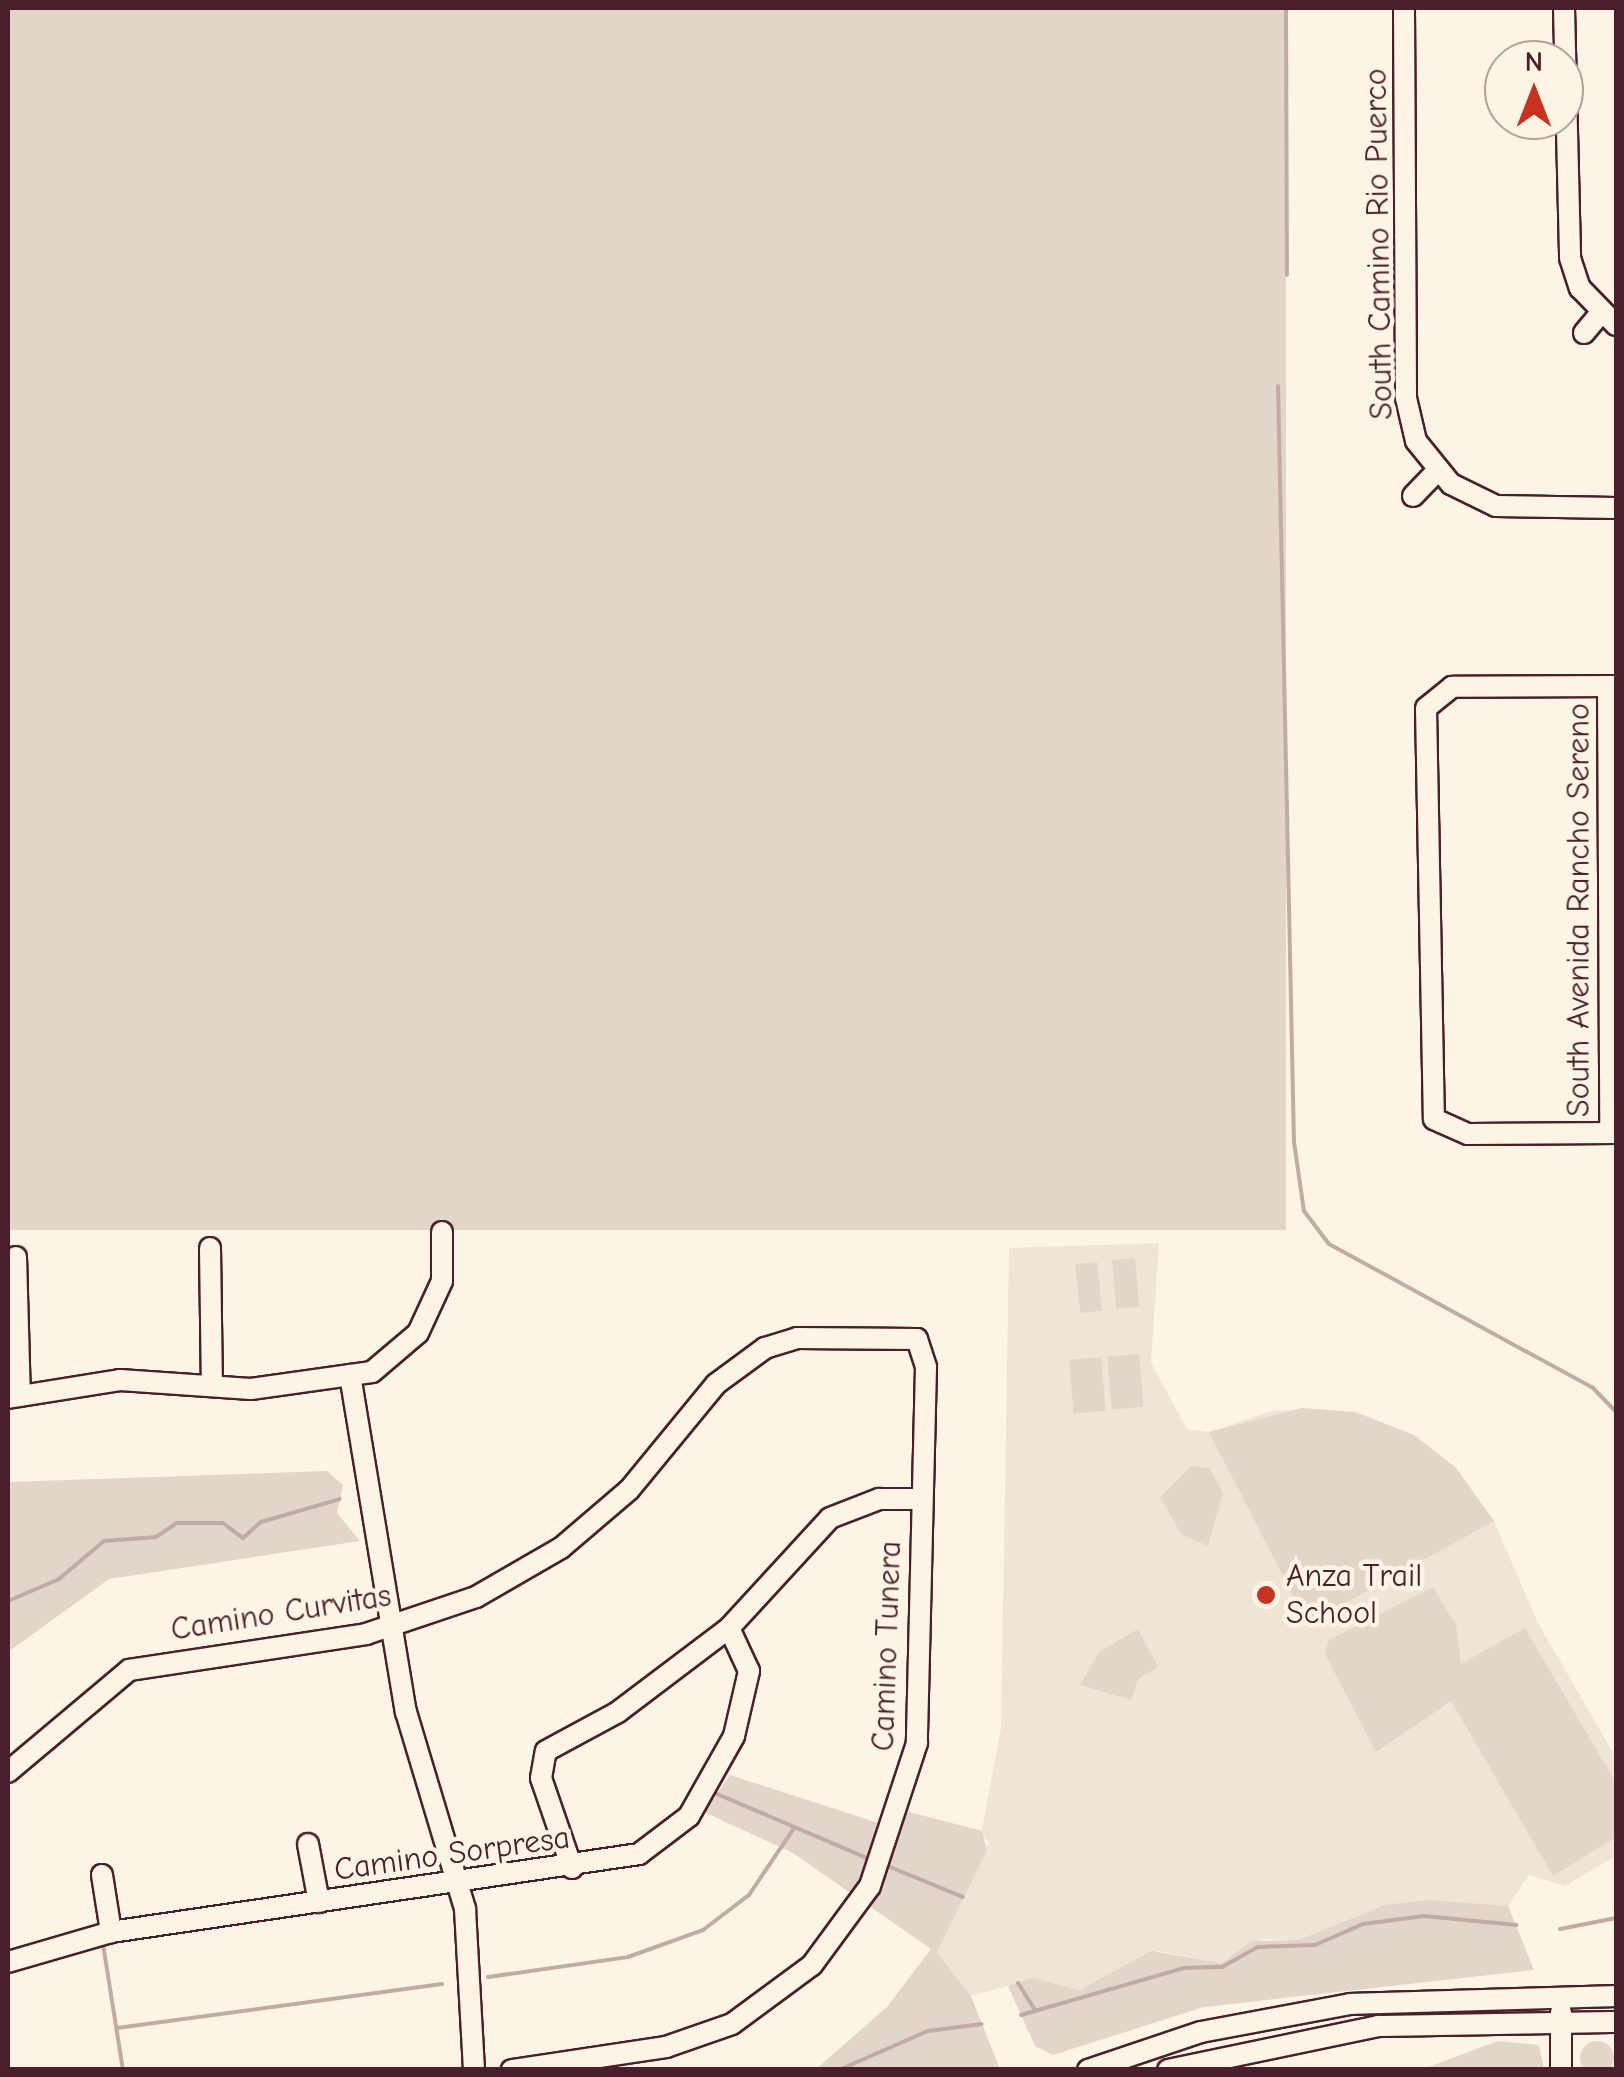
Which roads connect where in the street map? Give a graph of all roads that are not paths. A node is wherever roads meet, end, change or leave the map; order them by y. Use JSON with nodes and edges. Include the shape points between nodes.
{"nodes":[{"id":1,"x":1404,"y":8,"type":"edge"},
{"id":2,"x":1564,"y":8,"type":"edge"},
{"id":3,"x":1608,"y":320,"type":"edge"},
{"id":4,"x":1584,"y":333,"type":"dead end"},
{"id":5,"x":1436,"y":472,"type":"junction"},
{"id":6,"x":1412,"y":496,"type":"dead end"},
{"id":7,"x":1616,"y":508,"type":"edge"},
{"id":8,"x":1612,"y":686,"type":"edge"},
{"id":9,"x":1613,"y":1133,"type":"edge"},
{"id":10,"x":442,"y":1232,"type":"dead end"},
{"id":11,"x":210,"y":1248,"type":"dead end"},
{"id":12,"x":16,"y":1257,"type":"dead end"},
{"id":13,"x":917,"y":1339,"type":"joint"},
{"id":14,"x":350,"y":1375,"type":"junction"},
{"id":15,"x":212,"y":1386,"type":"junction"},
{"id":16,"x":14,"y":1397,"type":"edge"},
{"id":17,"x":922,"y":1499,"type":"junction"},
{"id":18,"x":390,"y":1628,"type":"junction"},
{"id":19,"x":729,"y":1628,"type":"junction"},
{"id":20,"x":8,"y":1772,"type":"edge"},
{"id":21,"x":308,"y":1844,"type":"dead end"},
{"id":22,"x":572,"y":1868,"type":"junction"},
{"id":23,"x":102,"y":1875,"type":"dead end"},
{"id":24,"x":459,"y":1883,"type":"junction"},
{"id":25,"x":319,"y":1902,"type":"junction"},
{"id":26,"x":111,"y":1932,"type":"junction"},
{"id":27,"x":8,"y":1962,"type":"edge"},
{"id":28,"x":1559,"y":1996,"type":"junction"},
{"id":29,"x":1616,"y":1996,"type":"edge"},
{"id":30,"x":1562,"y":2022,"type":"junction"},
{"id":31,"x":1616,"y":2022,"type":"edge"},
{"id":32,"x":474,"y":2070,"type":"edge"},
{"id":33,"x":512,"y":2070,"type":"edge"},
{"id":34,"x":1088,"y":2070,"type":"edge"},
{"id":35,"x":1168,"y":2070,"type":"edge"},
{"id":36,"x":1561,"y":2070,"type":"edge"}],
"edges":[{"from":1,"to":5,"type":"street","name":"South Camino Rio Puerco","via":[[1406,398]]},
{"from":2,"to":3,"type":"street","via":[[1566,232],[1580,288]]},
{"from":3,"to":4,"type":"street"},
{"from":5,"to":6,"type":"street"},
{"from":5,"to":7,"type":"street","via":[[1496,506]]},
{"from":8,"to":9,"type":"street","name":"South Avenida Rancho Sereno"},
{"from":8,"to":9,"type":"street","via":[[1434,693],[1426,708],[1434,1119],[1468,1134]]},
{"from":10,"to":14,"type":"street","via":[[442,1281],[418,1333],[372,1372]]},
{"from":11,"to":15,"type":"street"},
{"from":12,"to":16,"type":"street"},
{"from":13,"to":17,"type":"street","name":"Camino Tunera","via":[[926,1367]]},
{"from":13,"to":18,"type":"street","name":"Camino Curvitas","via":[[797,1338],[765,1348],[716,1384],[629,1490],[561,1548],[476,1597]]},
{"from":14,"to":15,"type":"street"},
{"from":14,"to":18,"type":"street"},
{"from":15,"to":16,"type":"street","via":[[120,1380]]},
{"from":17,"to":19,"type":"street","via":[[879,1499],[830,1518]]},
{"from":17,"to":33,"type":"street","name":"Camino Tunera","via":[[917,1743],[899,1818],[853,1916],[787,1989],[732,2024],[666,2046]]},
{"from":18,"to":20,"type":"street","name":"Camino Curvitas","via":[[129,1670]]},
{"from":18,"to":24,"type":"street"},
{"from":19,"to":22,"type":"street","name":"Camino Sorpresa","via":[[744,1647],[748,1690],[734,1736],[688,1816],[639,1854]]},
{"from":19,"to":22,"type":"street","via":[[540,1758]]},
{"from":21,"to":25,"type":"street"},
{"from":22,"to":24,"type":"street","name":"Camino Sorpresa"},
{"from":23,"to":26,"type":"street"},
{"from":24,"to":25,"type":"street","name":"Camino Sorpresa"},
{"from":24,"to":32,"type":"street"},
{"from":25,"to":26,"type":"street","name":"Camino Sorpresa"},
{"from":26,"to":27,"type":"street","name":"Camino Sorpresa"},
{"from":28,"to":29,"type":"street"},
{"from":28,"to":30,"type":"street"},
{"from":28,"to":34,"type":"street","via":[[1303,2010]]},
{"from":30,"to":31,"type":"street"},
{"from":30,"to":35,"type":"street","via":[[1354,2028]]},
{"from":30,"to":36,"type":"street"}]}
